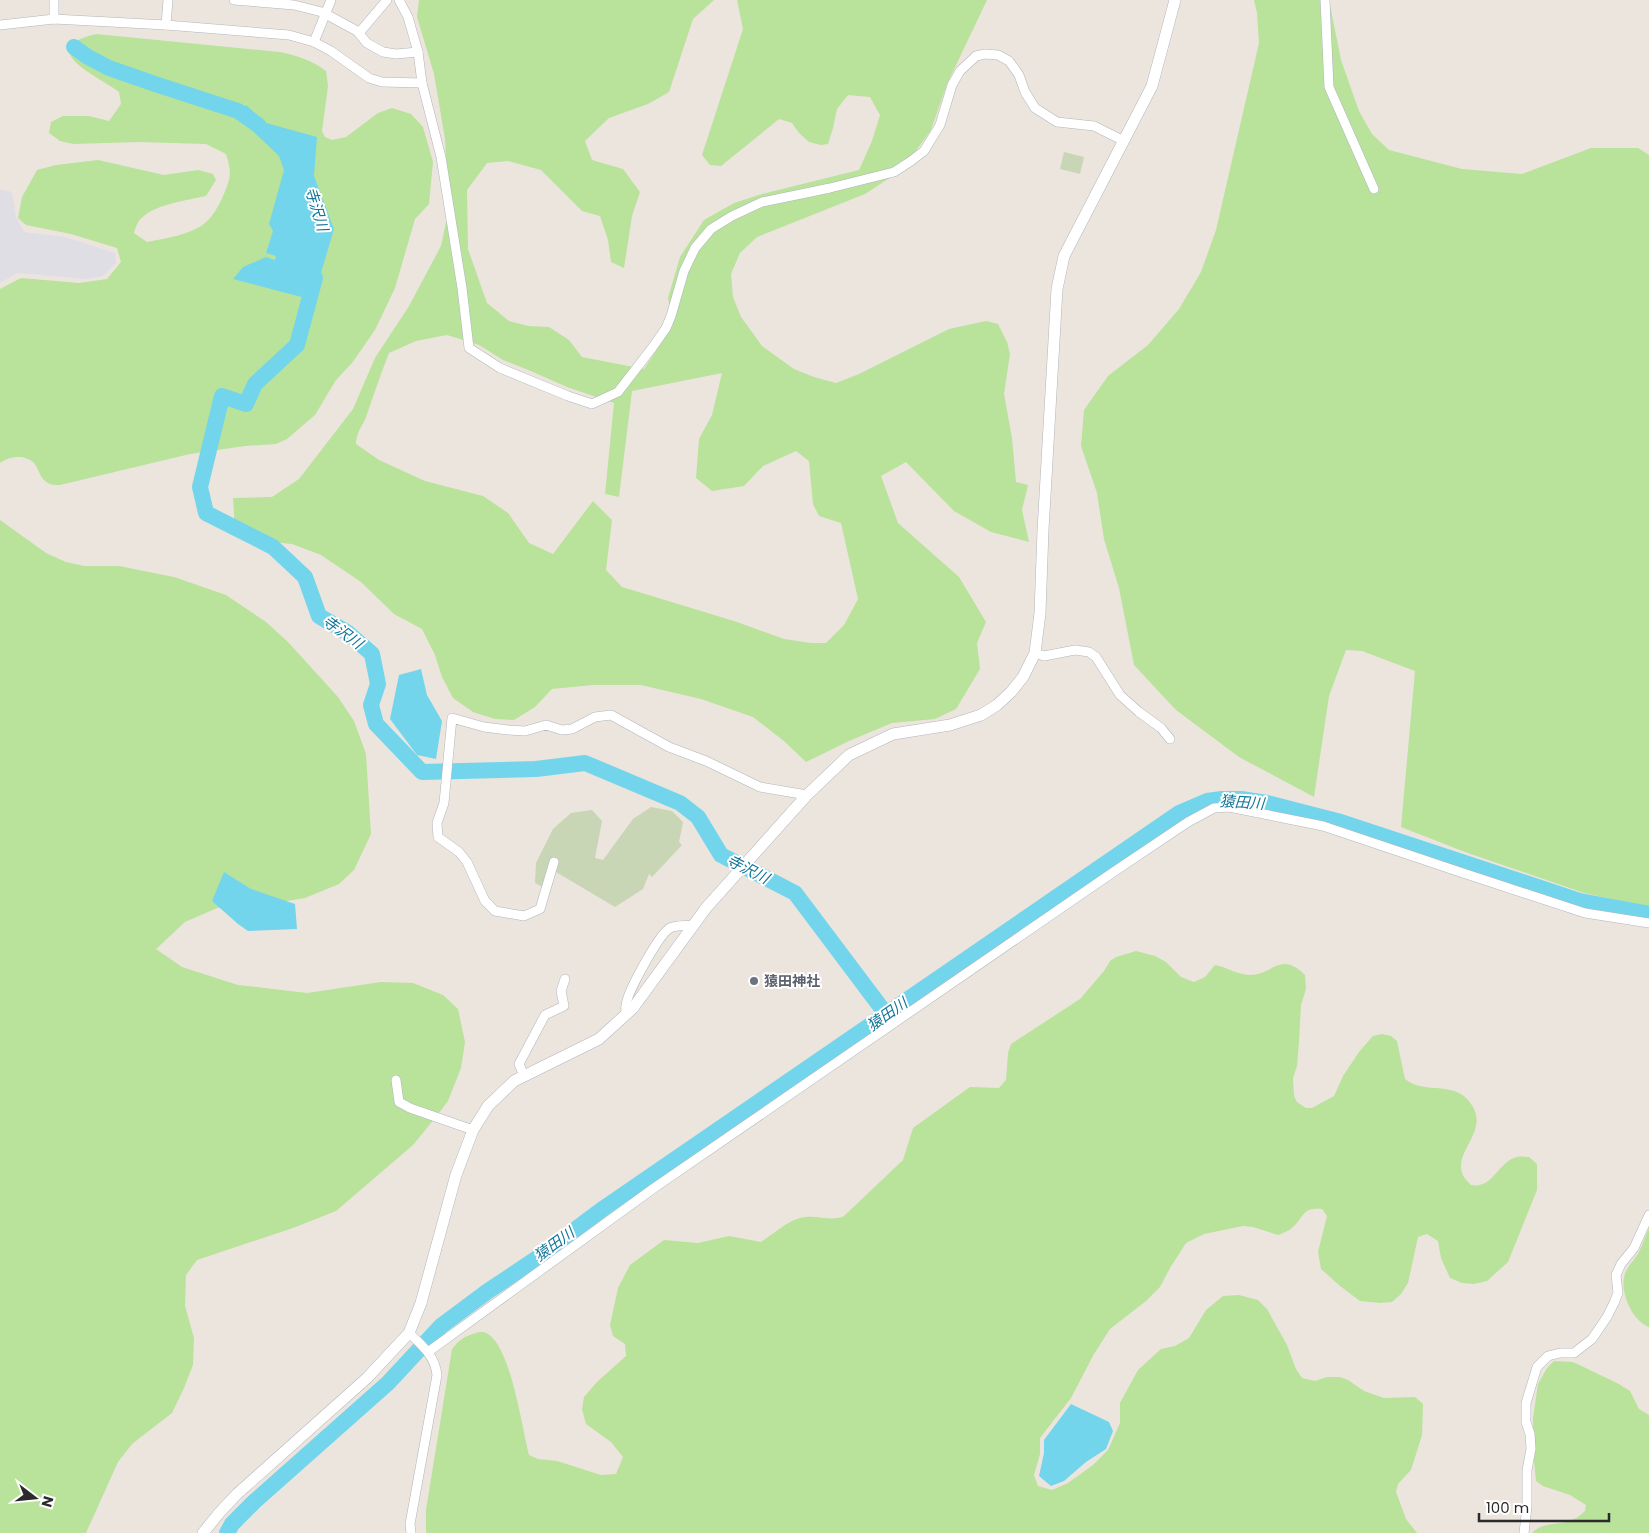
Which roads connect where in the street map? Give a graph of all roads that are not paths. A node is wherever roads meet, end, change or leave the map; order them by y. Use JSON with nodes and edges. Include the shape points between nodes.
{"nodes":[{"id":1,"x":54,"y":0,"type":"edge"},
{"id":2,"x":168,"y":0,"type":"edge"},
{"id":3,"x":234,"y":0,"type":"edge"},
{"id":4,"x":331,"y":0,"type":"edge"},
{"id":5,"x":387,"y":0,"type":"edge"},
{"id":6,"x":399,"y":0,"type":"edge"},
{"id":7,"x":1176,"y":0,"type":"edge"},
{"id":8,"x":1325,"y":0,"type":"edge"},
{"id":9,"x":254,"y":1,"type":"edge"},
{"id":10,"x":294,"y":2,"type":"edge"},
{"id":11,"x":326,"y":14,"type":"junction"},
{"id":12,"x":54,"y":19,"type":"junction"},
{"id":13,"x":0,"y":25,"type":"edge"},
{"id":14,"x":166,"y":25,"type":"junction"},
{"id":15,"x":359,"y":33,"type":"junction"},
{"id":16,"x":314,"y":42,"type":"junction"},
{"id":17,"x":418,"y":52,"type":"junction"},
{"id":18,"x":422,"y":84,"type":"junction"},
{"id":19,"x":1124,"y":140,"type":"junction"},
{"id":20,"x":1374,"y":189,"type":"dead end"},
{"id":21,"x":1035,"y":653,"type":"junction"},
{"id":22,"x":1170,"y":739,"type":"dead end"},
{"id":23,"x":807,"y":795,"type":"junction"},
{"id":24,"x":554,"y":862,"type":"dead end"},
{"id":25,"x":1649,"y":923,"type":"edge"},
{"id":26,"x":694,"y":925,"type":"junction"},
{"id":27,"x":565,"y":979,"type":"dead end"},
{"id":28,"x":627,"y":1014,"type":"junction"},
{"id":29,"x":524,"y":1076,"type":"junction"},
{"id":30,"x":396,"y":1080,"type":"dead end"},
{"id":31,"x":473,"y":1130,"type":"junction"},
{"id":32,"x":1649,"y":1215,"type":"edge"},
{"id":33,"x":409,"y":1333,"type":"junction"},
{"id":34,"x":427,"y":1350,"type":"junction"},
{"id":35,"x":204,"y":1533,"type":"edge"},
{"id":36,"x":411,"y":1533,"type":"edge"},
{"id":37,"x":1524,"y":1533,"type":"edge"}],
"edges":[{"from":1,"to":12,"type":"street"},
{"from":2,"to":14,"type":"street"},
{"from":3,"to":9,"type":"street"},
{"from":4,"to":11,"type":"street"},
{"from":5,"to":15,"type":"street"},
{"from":6,"to":17,"type":"street"},
{"from":7,"to":19,"type":"street","via":[[1152,86]]},
{"from":8,"to":20,"type":"street","via":[[1329,87]]},
{"from":9,"to":10,"type":"street"},
{"from":10,"to":11,"type":"street"},
{"from":11,"to":15,"type":"street"},
{"from":11,"to":16,"type":"street"},
{"from":12,"to":13,"type":"street"},
{"from":12,"to":14,"type":"street"},
{"from":14,"to":16,"type":"street","via":[[289,35]]},
{"from":15,"to":17,"type":"street","via":[[383,52]]},
{"from":16,"to":18,"type":"street","via":[[369,78],[382,82]]},
{"from":17,"to":18,"type":"street"},
{"from":18,"to":19,"type":"street","via":[[441,157],[469,348],[500,368],[592,404],[618,392],[657,341],[671,316],[684,271],[711,229],[762,202],[894,172],[911,161],[924,152],[940,125],[956,78],[976,56],[998,55],[1009,61],[1035,108],[1057,122],[1094,126]]},
{"from":19,"to":21,"type":"street","via":[[1064,256],[1057,289],[1040,613]]},
{"from":21,"to":22,"type":"street","via":[[1044,656],[1075,650],[1089,652],[1096,657],[1120,695]]},
{"from":21,"to":23,"type":"street","via":[[1023,677],[997,706],[950,725],[893,734],[867,745],[850,755]]},
{"from":23,"to":24,"type":"street","via":[[760,787],[706,760],[670,747],[611,714],[595,717],[572,730],[546,725],[525,731],[508,730],[452,718],[438,837],[467,862],[485,901],[495,911],[524,916],[540,909]]},
{"from":23,"to":26,"type":"street"},
{"from":25,"to":34,"type":"street","via":[[1585,913],[1323,826],[1229,807],[1214,808],[1120,868],[662,1182]]},
{"from":26,"to":28,"type":"street"},
{"from":26,"to":28,"type":"street","via":[[671,928],[660,937],[630,995]]},
{"from":27,"to":29,"type":"street","via":[[561,991],[564,1006],[545,1015],[519,1064]]},
{"from":28,"to":29,"type":"street","via":[[599,1039]]},
{"from":29,"to":31,"type":"street","via":[[514,1081],[488,1106]]},
{"from":30,"to":31,"type":"street","via":[[398,1102]]},
{"from":31,"to":33,"type":"street","via":[[456,1175],[421,1303]]},
{"from":32,"to":37,"type":"street","via":[[1634,1248],[1616,1276],[1618,1293],[1608,1317],[1592,1339],[1574,1352],[1548,1356],[1536,1367],[1526,1404],[1531,1449]]},
{"from":33,"to":34,"type":"street"},
{"from":33,"to":35,"type":"street","via":[[367,1378],[237,1494]]},
{"from":34,"to":36,"type":"street","via":[[437,1375]]}]}
